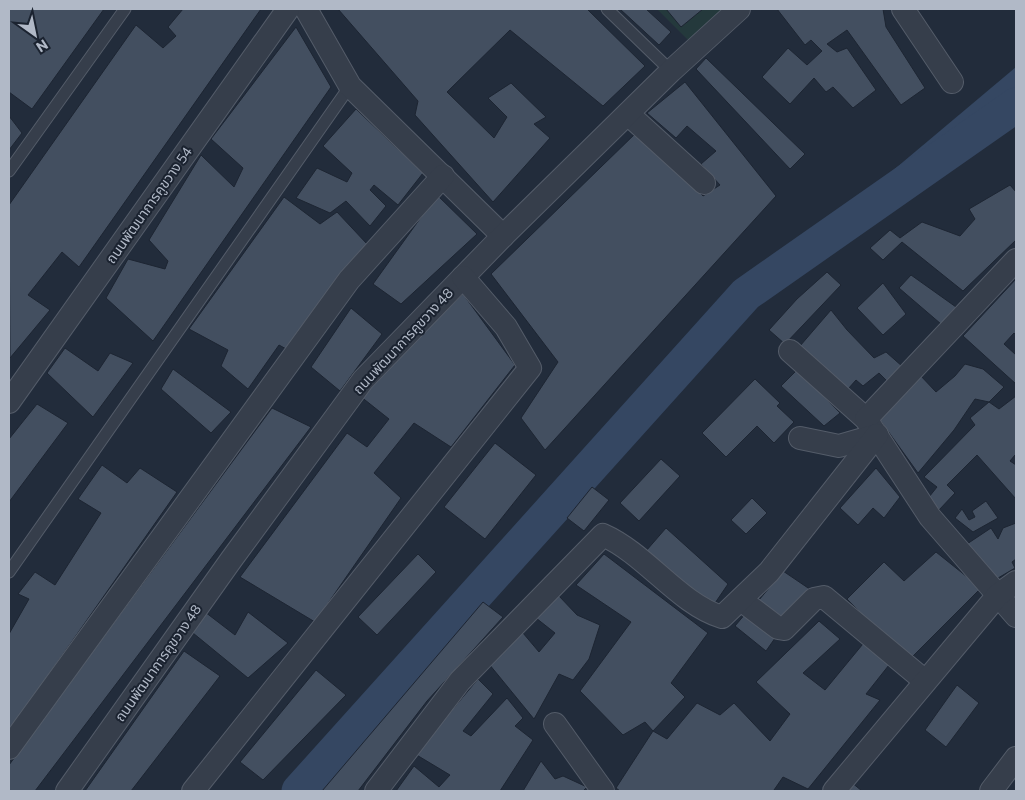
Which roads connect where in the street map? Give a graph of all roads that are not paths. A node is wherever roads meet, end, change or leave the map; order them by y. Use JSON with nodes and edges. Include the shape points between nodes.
{"nodes":[{"id":1,"x":125,"y":9,"type":"edge"},
{"id":2,"x":288,"y":9,"type":"edge"},
{"id":3,"x":306,"y":9,"type":"edge"},
{"id":4,"x":607,"y":9,"type":"edge"},
{"id":5,"x":739,"y":9,"type":"edge"},
{"id":6,"x":903,"y":9,"type":"edge"},
{"id":7,"x":671,"y":70,"type":"junction"},
{"id":8,"x":952,"y":82,"type":"dead end"},
{"id":9,"x":350,"y":86,"type":"junction"},
{"id":10,"x":628,"y":114,"type":"junction"},
{"id":11,"x":9,"y":171,"type":"edge"},
{"id":12,"x":443,"y":176,"type":"junction"},
{"id":13,"x":704,"y":183,"type":"dead end"},
{"id":14,"x":503,"y":236,"type":"junction"},
{"id":15,"x":1016,"y":260,"type":"edge"},
{"id":16,"x":463,"y":277,"type":"junction"},
{"id":17,"x":790,"y":351,"type":"dead end"},
{"id":18,"x":9,"y":402,"type":"edge"},
{"id":19,"x":872,"y":427,"type":"junction"},
{"id":20,"x":800,"y":438,"type":"dead end"},
{"id":21,"x":9,"y":572,"type":"edge"},
{"id":22,"x":1016,"y":582,"type":"edge"},
{"id":23,"x":998,"y":595,"type":"junction"},
{"id":24,"x":741,"y":600,"type":"junction"},
{"id":25,"x":1016,"y":616,"type":"edge"},
{"id":26,"x":926,"y":681,"type":"junction"},
{"id":27,"x":555,"y":724,"type":"dead end"},
{"id":28,"x":9,"y":748,"type":"edge"},
{"id":29,"x":1016,"y":758,"type":"edge"},
{"id":30,"x":67,"y":791,"type":"edge"},
{"id":31,"x":193,"y":791,"type":"edge"},
{"id":32,"x":376,"y":791,"type":"edge"},
{"id":33,"x":603,"y":791,"type":"edge"},
{"id":34,"x":834,"y":791,"type":"edge"},
{"id":35,"x":991,"y":791,"type":"edge"}],
"edges":[{"from":1,"to":11,"type":"lane"},
{"from":2,"to":18,"type":"street","name":"ถนนพัฒนาการคูขวาง 54"},
{"from":3,"to":9,"type":"street"},
{"from":4,"to":7,"type":"lane"},
{"from":5,"to":7,"type":"street","name":"ถนนพัฒนาการคูขวาง 48"},
{"from":6,"to":8,"type":"street"},
{"from":7,"to":10,"type":"street","name":"ถนนพัฒนาการคูขวาง 48"},
{"from":9,"to":12,"type":"street"},
{"from":9,"to":21,"type":"lane"},
{"from":10,"to":13,"type":"street"},
{"from":10,"to":14,"type":"street","name":"ถนนพัฒนาการคูขวาง 48"},
{"from":12,"to":14,"type":"street"},
{"from":12,"to":28,"type":"street","via":[[349,280]]},
{"from":14,"to":16,"type":"street","name":"ถนนพัฒนาการคูขวาง 48"},
{"from":15,"to":19,"type":"street"},
{"from":16,"to":30,"type":"street","name":"ถนนพัฒนาการคูขวาง 48","via":[[363,380]]},
{"from":16,"to":31,"type":"street","via":[[506,327],[530,368]]},
{"from":17,"to":19,"type":"street"},
{"from":19,"to":20,"type":"street","via":[[839,446]]},
{"from":19,"to":23,"type":"street","via":[[930,517]]},
{"from":19,"to":24,"type":"street","via":[[769,572]]},
{"from":22,"to":23,"type":"street"},
{"from":23,"to":25,"type":"street"},
{"from":23,"to":26,"type":"street"},
{"from":24,"to":26,"type":"street","via":[[778,628],[784,629],[814,599],[824,598]]},
{"from":24,"to":32,"type":"street","via":[[722,617],[700,608],[621,543],[603,535],[460,681]]},
{"from":26,"to":34,"type":"street"},
{"from":27,"to":33,"type":"street"},
{"from":29,"to":35,"type":"street"}]}
